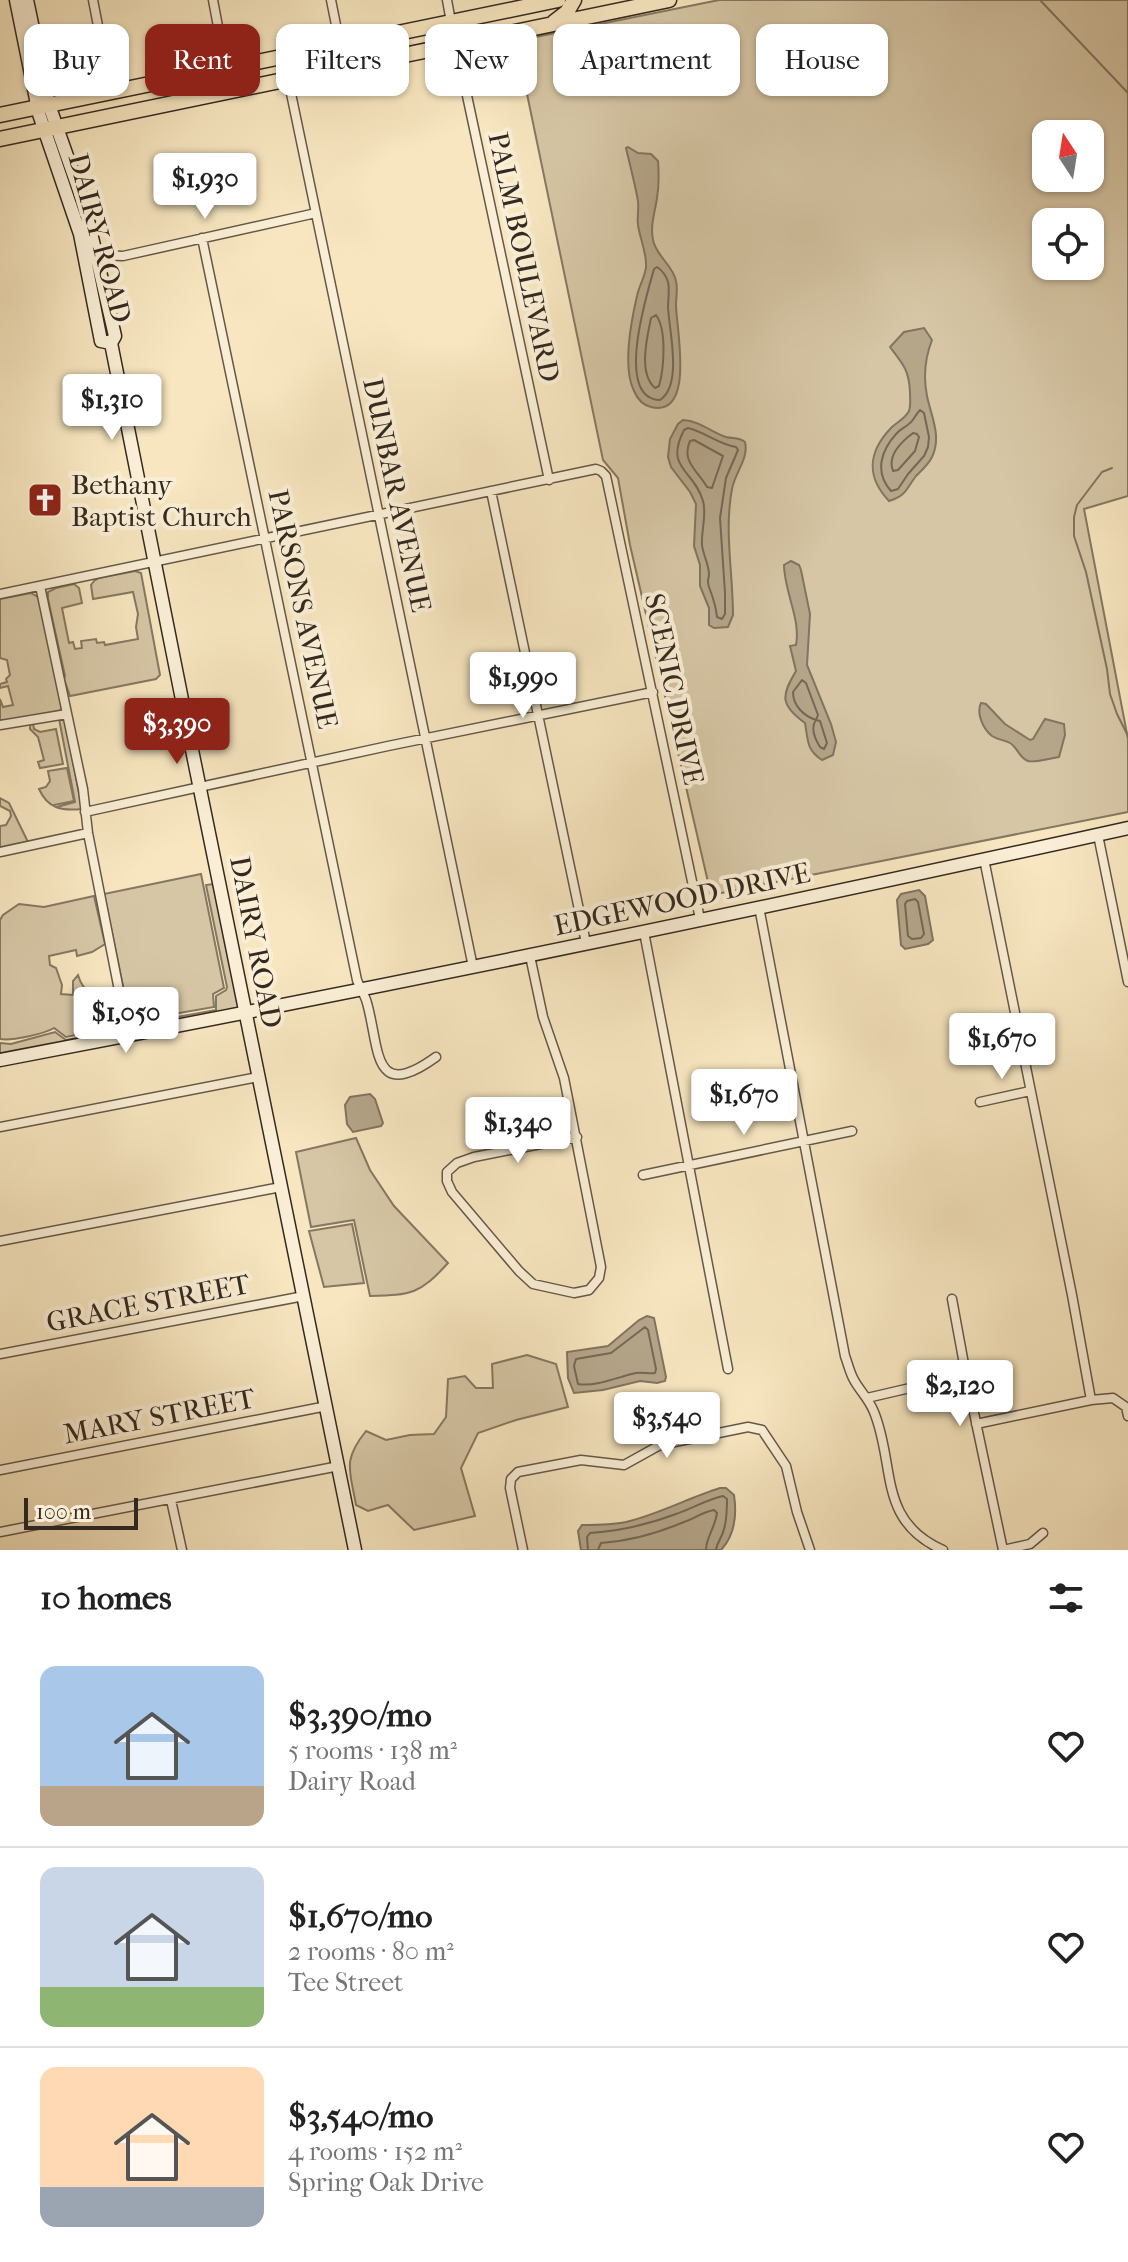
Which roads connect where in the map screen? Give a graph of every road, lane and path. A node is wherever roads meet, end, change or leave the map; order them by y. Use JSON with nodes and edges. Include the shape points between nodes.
{"nodes":[{"id":1,"x":16,"y":0,"type":"edge"},
{"id":2,"x":27,"y":0,"type":"edge"},
{"id":3,"x":93,"y":0,"type":"edge"},
{"id":4,"x":213,"y":0,"type":"edge"},
{"id":5,"x":331,"y":0,"type":"edge"},
{"id":6,"x":447,"y":0,"type":"edge"},
{"id":7,"x":558,"y":0,"type":"edge"},
{"id":8,"x":574,"y":0,"type":"edge"},
{"id":9,"x":669,"y":0,"type":"edge"},
{"id":10,"x":480,"y":16,"type":"junction"},
{"id":11,"x":451,"y":22,"type":"junction"},
{"id":12,"x":98,"y":24,"type":"edge"},
{"id":13,"x":218,"y":24,"type":"edge"},
{"id":14,"x":336,"y":24,"type":"edge"},
{"id":15,"x":469,"y":24,"type":"edge"},
{"id":16,"x":551,"y":24,"type":"junction"},
{"id":17,"x":537,"y":27,"type":"edge"},
{"id":18,"x":409,"y":31,"type":"edge"},
{"id":19,"x":425,"y":50,"type":"edge"},
{"id":20,"x":422,"y":51,"type":"junction"},
{"id":21,"x":409,"y":54,"type":"edge"},
{"id":22,"x":276,"y":82,"type":"edge"},
{"id":23,"x":96,"y":96,"type":"edge"},
{"id":24,"x":198,"y":96,"type":"edge"},
{"id":25,"x":292,"y":96,"type":"edge"},
{"id":26,"x":467,"y":96,"type":"edge"},
{"id":27,"x":192,"y":99,"type":"junction"},
{"id":28,"x":44,"y":106,"type":"junction"},
{"id":29,"x":0,"y":115,"type":"edge"},
{"id":30,"x":52,"y":128,"type":"junction"},
{"id":31,"x":0,"y":139,"type":"edge"},
{"id":32,"x":316,"y":213,"type":"junction"},
{"id":33,"x":202,"y":238,"type":"junction"},
{"id":34,"x":83,"y":254,"type":"junction"},
{"id":35,"x":97,"y":256,"type":"junction"},
{"id":36,"x":111,"y":343,"type":"junction"},
{"id":37,"x":549,"y":480,"type":"junction"},
{"id":38,"x":491,"y":491,"type":"junction"},
{"id":39,"x":379,"y":514,"type":"junction"},
{"id":40,"x":265,"y":538,"type":"junction"},
{"id":41,"x":154,"y":562,"type":"junction"},
{"id":42,"x":40,"y":586,"type":"junction"},
{"id":43,"x":0,"y":594,"type":"edge"},
{"id":44,"x":653,"y":692,"type":"junction"},
{"id":45,"x":67,"y":714,"type":"junction"},
{"id":46,"x":539,"y":715,"type":"junction"},
{"id":47,"x":0,"y":725,"type":"edge"},
{"id":48,"x":425,"y":738,"type":"junction"},
{"id":49,"x":312,"y":762,"type":"junction"},
{"id":50,"x":199,"y":785,"type":"junction"},
{"id":51,"x":85,"y":812,"type":"junction"},
{"id":52,"x":1128,"y":828,"type":"edge"},
{"id":53,"x":88,"y":833,"type":"junction"},
{"id":54,"x":1098,"y":835,"type":"junction"},
{"id":55,"x":0,"y":852,"type":"edge"},
{"id":56,"x":984,"y":859,"type":"junction"},
{"id":57,"x":759,"y":907,"type":"junction"},
{"id":58,"x":700,"y":919,"type":"junction"},
{"id":59,"x":644,"y":932,"type":"junction"},
{"id":60,"x":586,"y":943,"type":"junction"},
{"id":61,"x":530,"y":956,"type":"junction"},
{"id":62,"x":473,"y":967,"type":"junction"},
{"id":63,"x":1128,"y":982,"type":"edge"},
{"id":64,"x":361,"y":990,"type":"junction"},
{"id":65,"x":246,"y":1014,"type":"junction"},
{"id":66,"x":128,"y":1036,"type":"junction"},
{"id":67,"x":436,"y":1057,"type":"dead end"},
{"id":68,"x":0,"y":1060,"type":"edge"},
{"id":69,"x":258,"y":1077,"type":"junction"},
{"id":70,"x":1030,"y":1091,"type":"junction"},
{"id":71,"x":980,"y":1102,"type":"dead end"},
{"id":72,"x":0,"y":1127,"type":"edge"},
{"id":73,"x":852,"y":1131,"type":"dead end"},
{"id":74,"x":577,"y":1137,"type":"junction"},
{"id":75,"x":803,"y":1141,"type":"junction"},
{"id":76,"x":690,"y":1165,"type":"junction"},
{"id":77,"x":643,"y":1175,"type":"dead end"},
{"id":78,"x":281,"y":1187,"type":"junction"},
{"id":79,"x":0,"y":1241,"type":"edge"},
{"id":80,"x":304,"y":1296,"type":"junction"},
{"id":81,"x":952,"y":1299,"type":"dead end"},
{"id":82,"x":0,"y":1354,"type":"edge"},
{"id":83,"x":728,"y":1369,"type":"dead end"},
{"id":84,"x":966,"y":1375,"type":"junction"},
{"id":85,"x":867,"y":1398,"type":"junction"},
{"id":86,"x":1091,"y":1400,"type":"junction"},
{"id":87,"x":327,"y":1406,"type":"junction"},
{"id":88,"x":1128,"y":1416,"type":"edge"},
{"id":89,"x":976,"y":1424,"type":"junction"},
{"id":90,"x":339,"y":1466,"type":"junction"},
{"id":91,"x":0,"y":1470,"type":"edge"},
{"id":92,"x":171,"y":1500,"type":"junction"},
{"id":93,"x":0,"y":1532,"type":"edge"},
{"id":94,"x":1043,"y":1533,"type":"dead end"},
{"id":95,"x":182,"y":1550,"type":"edge"},
{"id":96,"x":355,"y":1550,"type":"edge"},
{"id":97,"x":523,"y":1550,"type":"edge"},
{"id":98,"x":810,"y":1550,"type":"edge"},
{"id":99,"x":943,"y":1550,"type":"edge"},
{"id":100,"x":1003,"y":1550,"type":"edge"}],
"edges":[{"from":1,"to":28,"type":"street","name":"DAIRY ROAD"},
{"from":2,"to":28,"type":"street","name":"DAIRY ROAD"},
{"from":3,"to":12,"type":"street"},
{"from":4,"to":13,"type":"street"},
{"from":5,"to":14,"type":"street"},
{"from":6,"to":11,"type":"street"},
{"from":7,"to":10,"type":"main road"},
{"from":8,"to":16,"type":"main road"},
{"from":9,"to":16,"type":"main road"},
{"from":10,"to":11,"type":"main road"},
{"from":10,"to":15,"type":"main road"},
{"from":11,"to":18,"type":"main road"},
{"from":11,"to":20,"type":"main road","via":[[443,38]]},
{"from":16,"to":17,"type":"main road"},
{"from":19,"to":20,"type":"main road"},
{"from":20,"to":21,"type":"main road"},
{"from":22,"to":27,"type":"main road"},
{"from":23,"to":28,"type":"main road"},
{"from":24,"to":27,"type":"main road"},
{"from":25,"to":32,"type":"street","name":"DUNBAR AVENUE"},
{"from":26,"to":37,"type":"street","name":"PALM BOULEVARD"},
{"from":27,"to":30,"type":"main road"},
{"from":28,"to":29,"type":"main road"},
{"from":28,"to":30,"type":"street","name":"DAIRY ROAD"},
{"from":30,"to":31,"type":"main road"},
{"from":30,"to":34,"type":"street","name":"DAIRY ROAD"},
{"from":30,"to":35,"type":"street","name":"DAIRY ROAD","via":[[85,207]]},
{"from":32,"to":33,"type":"street"},
{"from":32,"to":39,"type":"street","name":"DUNBAR AVENUE"},
{"from":33,"to":35,"type":"street","via":[[123,256]]},
{"from":33,"to":40,"type":"street","name":"PARSONS AVENUE"},
{"from":34,"to":35,"type":"street"},
{"from":34,"to":36,"type":"street","name":"DAIRY ROAD","via":[[101,341]]},
{"from":35,"to":36,"type":"street","name":"DAIRY ROAD","via":[[115,336]]},
{"from":36,"to":41,"type":"street","name":"DAIRY ROAD"},
{"from":37,"to":38,"type":"street"},
{"from":37,"to":44,"type":"street","name":"SCENIC DRIVE","via":[[596,469],[606,476]]},
{"from":38,"to":39,"type":"street"},
{"from":38,"to":46,"type":"street"},
{"from":39,"to":40,"type":"street"},
{"from":39,"to":48,"type":"street","name":"DUNBAR AVENUE"},
{"from":40,"to":41,"type":"street"},
{"from":40,"to":49,"type":"street","name":"PARSONS AVENUE"},
{"from":41,"to":42,"type":"street"},
{"from":41,"to":50,"type":"street","name":"DAIRY ROAD"},
{"from":42,"to":43,"type":"street"},
{"from":42,"to":45,"type":"street"},
{"from":44,"to":46,"type":"street"},
{"from":44,"to":58,"type":"street","name":"SCENIC DRIVE"},
{"from":45,"to":47,"type":"street"},
{"from":45,"to":51,"type":"street"},
{"from":46,"to":48,"type":"street"},
{"from":46,"to":60,"type":"street"},
{"from":48,"to":49,"type":"street"},
{"from":48,"to":62,"type":"street","name":"DUNBAR AVENUE"},
{"from":49,"to":50,"type":"street"},
{"from":49,"to":64,"type":"street","name":"PARSONS AVENUE"},
{"from":50,"to":51,"type":"street"},
{"from":50,"to":65,"type":"street","name":"DAIRY ROAD"},
{"from":51,"to":53,"type":"street"},
{"from":52,"to":54,"type":"street","name":"EDGEWOOD DRIVE"},
{"from":53,"to":55,"type":"street"},
{"from":53,"to":66,"type":"street"},
{"from":54,"to":56,"type":"street","name":"EDGEWOOD DRIVE"},
{"from":54,"to":63,"type":"street"},
{"from":56,"to":57,"type":"street","name":"EDGEWOOD DRIVE"},
{"from":56,"to":70,"type":"street"},
{"from":57,"to":58,"type":"street","name":"EDGEWOOD DRIVE"},
{"from":57,"to":75,"type":"street"},
{"from":58,"to":59,"type":"street","name":"EDGEWOOD DRIVE"},
{"from":59,"to":60,"type":"street","name":"EDGEWOOD DRIVE"},
{"from":59,"to":76,"type":"street"},
{"from":60,"to":61,"type":"street","name":"EDGEWOOD DRIVE"},
{"from":61,"to":62,"type":"street","name":"EDGEWOOD DRIVE"},
{"from":61,"to":74,"type":"street"},
{"from":62,"to":64,"type":"street","name":"EDGEWOOD DRIVE"},
{"from":64,"to":65,"type":"street","name":"EDGEWOOD DRIVE"},
{"from":64,"to":67,"type":"street","name":"PARSONS AVENUE","via":[[386,1072],[404,1074]]},
{"from":65,"to":66,"type":"street","name":"EDGEWOOD DRIVE"},
{"from":65,"to":69,"type":"street","name":"DAIRY ROAD"},
{"from":66,"to":68,"type":"street","name":"EDGEWOOD DRIVE"},
{"from":69,"to":72,"type":"street"},
{"from":69,"to":78,"type":"street","name":"DAIRY ROAD"},
{"from":70,"to":71,"type":"street"},
{"from":70,"to":86,"type":"street"},
{"from":73,"to":75,"type":"street"},
{"from":74,"to":74,"type":"street","via":[[474,1157],[447,1172],[452,1192],[519,1271],[533,1284],[574,1293],[589,1290],[601,1267]]},
{"from":75,"to":76,"type":"street"},
{"from":75,"to":85,"type":"street","via":[[845,1356]]},
{"from":76,"to":77,"type":"street"},
{"from":76,"to":83,"type":"street"},
{"from":78,"to":79,"type":"street"},
{"from":78,"to":80,"type":"street","name":"DAIRY ROAD"},
{"from":80,"to":82,"type":"street","name":"GRACE STREET"},
{"from":80,"to":87,"type":"street","name":"DAIRY ROAD"},
{"from":81,"to":84,"type":"street"},
{"from":84,"to":85,"type":"street"},
{"from":84,"to":89,"type":"street"},
{"from":85,"to":99,"type":"street","via":[[894,1501],[910,1529]]},
{"from":86,"to":88,"type":"street","via":[[1113,1398],[1126,1407]]},
{"from":86,"to":89,"type":"street"},
{"from":87,"to":90,"type":"street","name":"DAIRY ROAD"},
{"from":87,"to":91,"type":"street","name":"MARY STREET"},
{"from":89,"to":100,"type":"street"},
{"from":90,"to":92,"type":"street"},
{"from":90,"to":96,"type":"street","name":"DAIRY ROAD"},
{"from":92,"to":93,"type":"street"},
{"from":92,"to":95,"type":"street"},
{"from":94,"to":100,"type":"street","via":[[1030,1544]]},
{"from":97,"to":98,"type":"street","via":[[510,1488],[518,1472],[581,1460],[624,1465],[660,1445],[748,1427],[762,1430],[786,1466]]}]}
